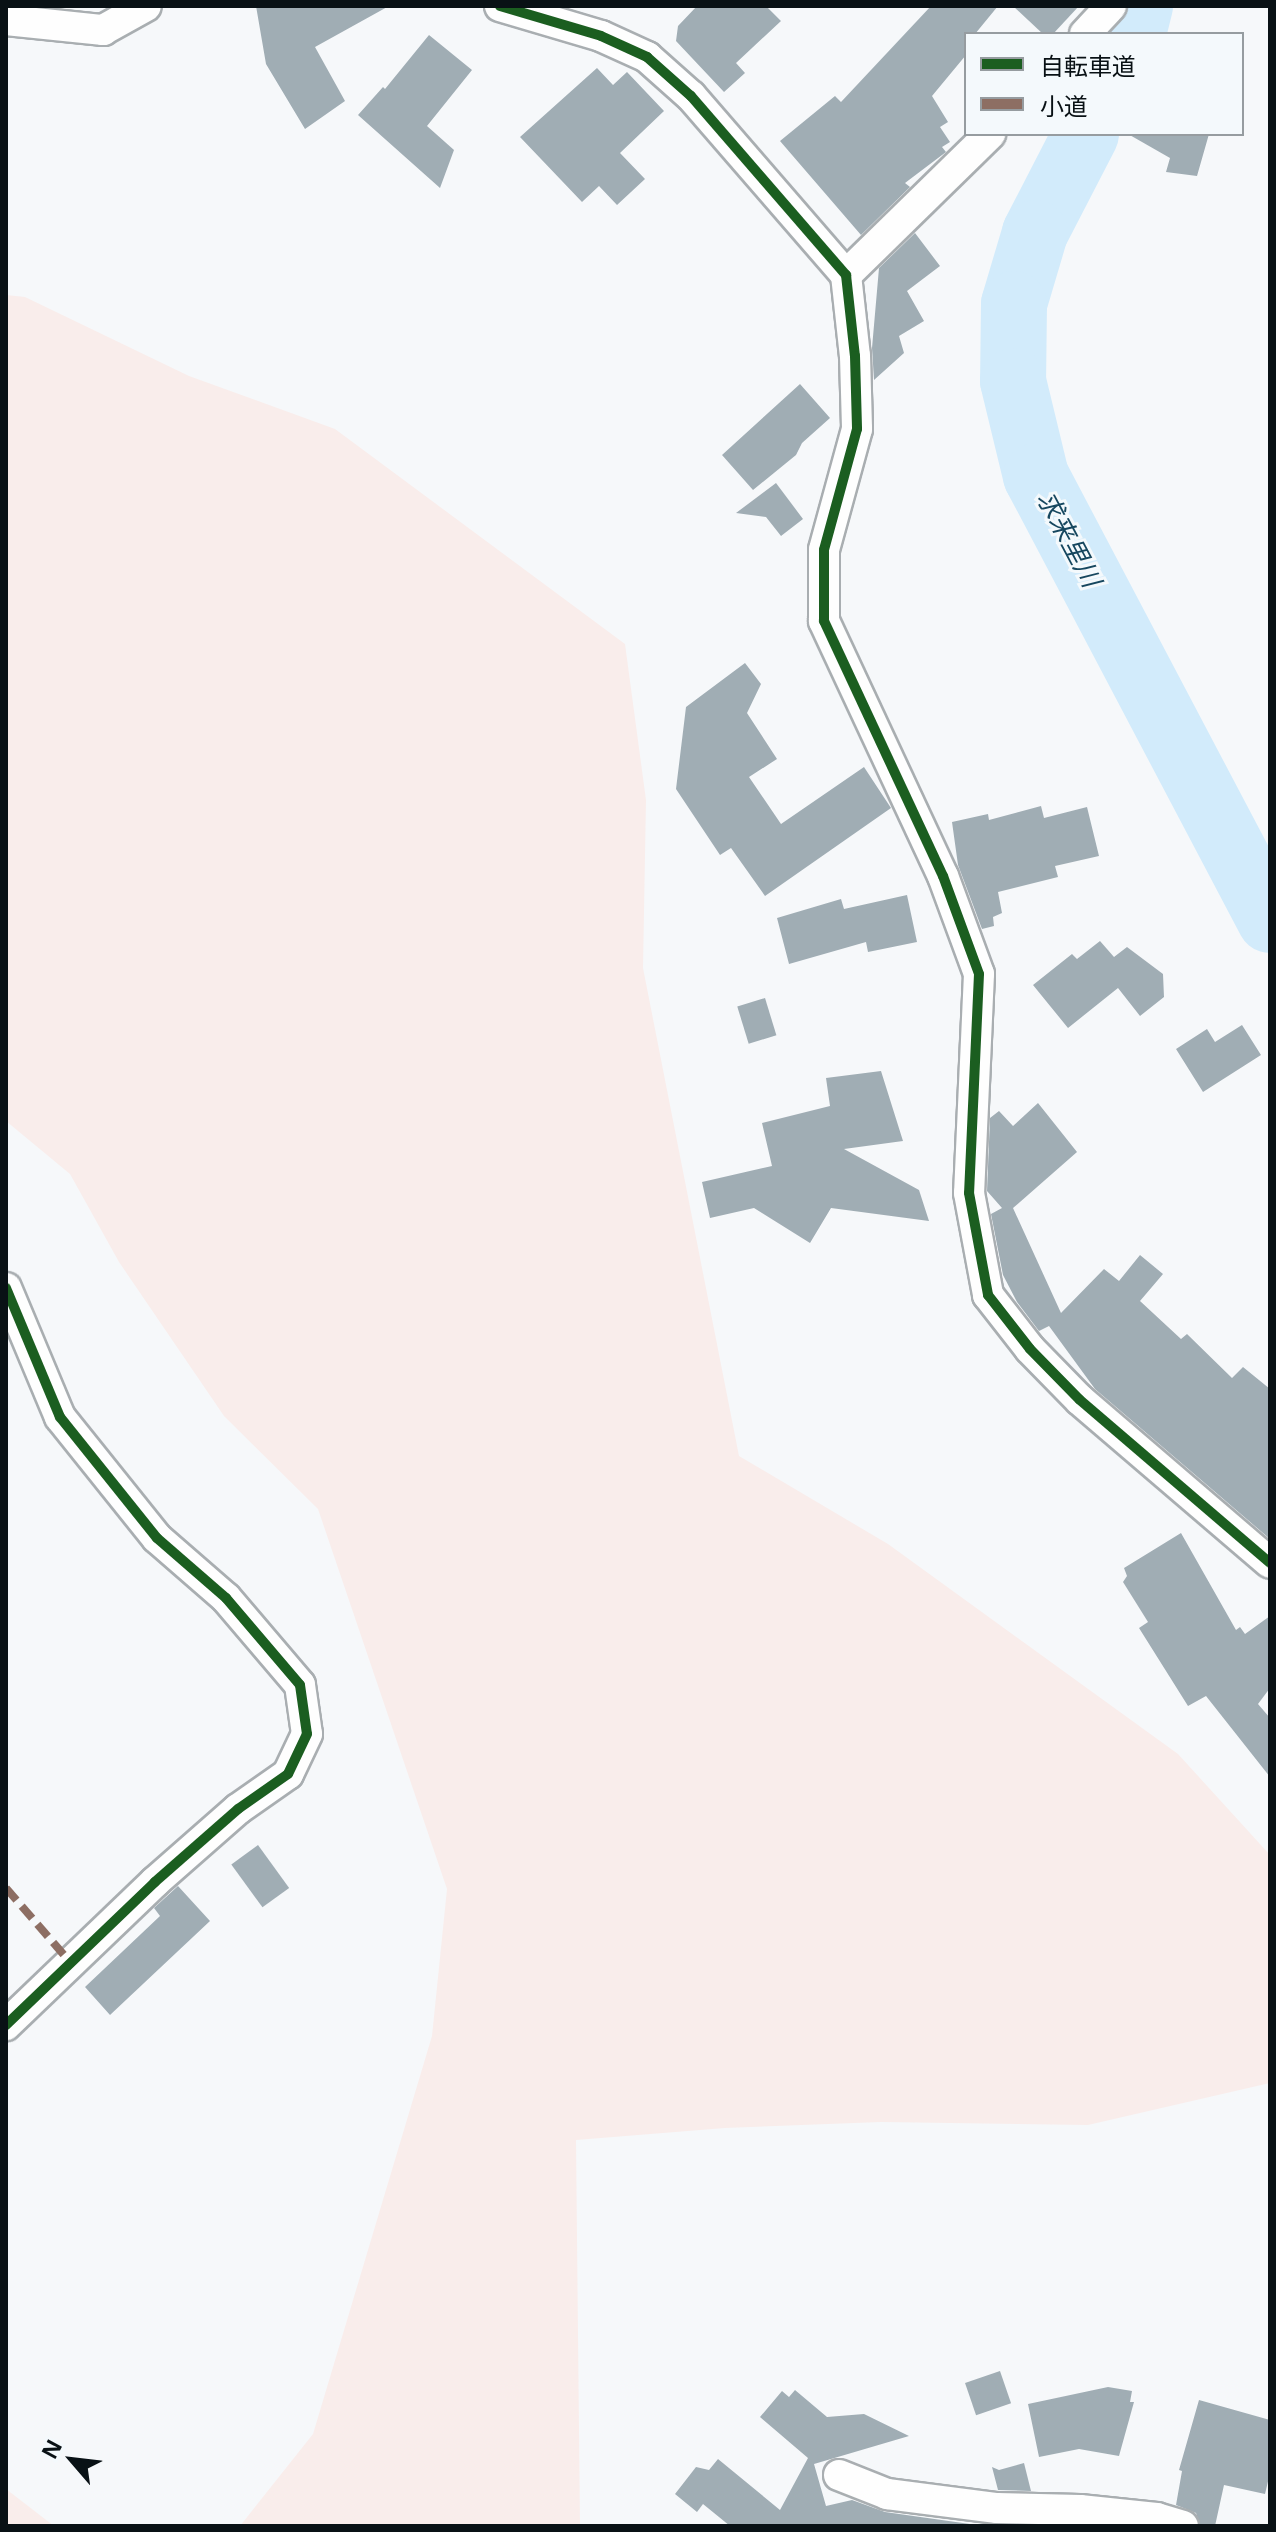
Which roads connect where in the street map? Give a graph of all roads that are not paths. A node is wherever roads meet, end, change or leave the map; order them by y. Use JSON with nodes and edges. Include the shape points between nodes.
{"nodes":[{"id":1,"x":146,"y":6,"type":"edge"},
{"id":2,"x":500,"y":6,"type":"edge"},
{"id":3,"x":1111,"y":6,"type":"edge"},
{"id":4,"x":6,"y":20,"type":"edge"},
{"id":5,"x":1087,"y":32,"type":"edge"},
{"id":6,"x":988,"y":136,"type":"edge"},
{"id":7,"x":846,"y":275,"type":"junction"},
{"id":8,"x":6,"y":1288,"type":"edge"},
{"id":9,"x":1270,"y":1563,"type":"edge"},
{"id":10,"x":6,"y":2025,"type":"edge"},
{"id":11,"x":839,"y":2475,"type":"dead end"},
{"id":12,"x":1183,"y":2526,"type":"edge"}],
"edges":[{"from":1,"to":4,"type":"street","via":[[103,30]]},
{"from":2,"to":7,"type":"street","via":[[601,36],[647,57],[691,96]]},
{"from":3,"to":5,"type":"street"},
{"from":6,"to":7,"type":"street"},
{"from":7,"to":9,"type":"street","via":[[857,429],[824,550],[824,621],[943,876],[979,974],[969,1193],[988,1295],[1080,1400]]},
{"from":8,"to":10,"type":"street","via":[[60,1417],[157,1538],[226,1598],[300,1685],[307,1734],[288,1774],[238,1809],[155,1882]]},
{"from":11,"to":12,"type":"street","via":[[887,2494],[997,2508],[1157,2518]]}]}
